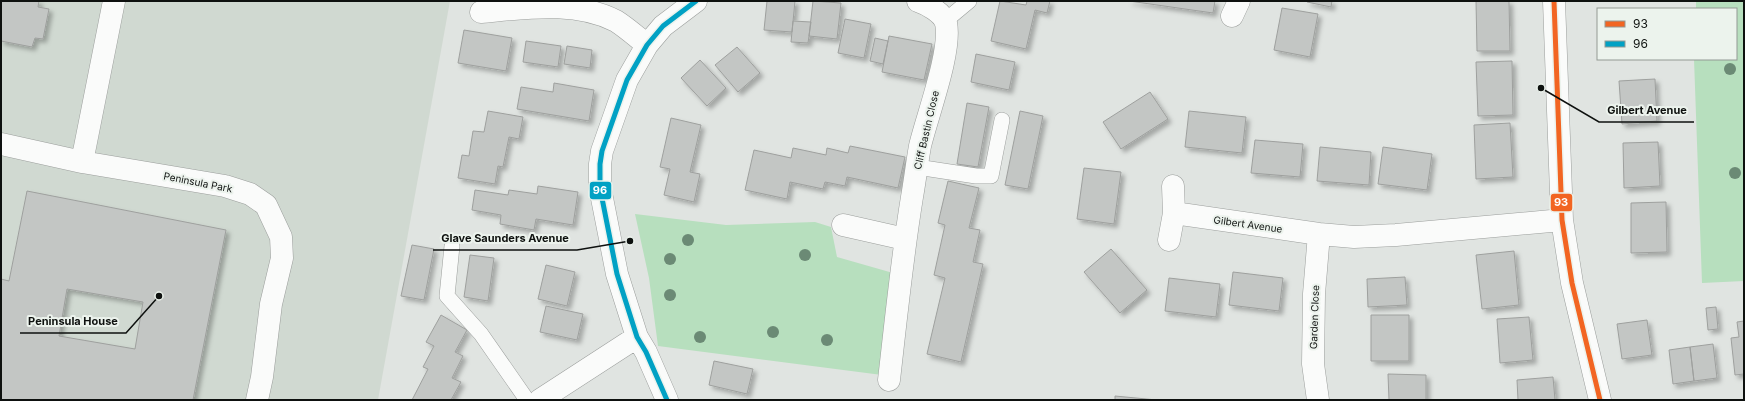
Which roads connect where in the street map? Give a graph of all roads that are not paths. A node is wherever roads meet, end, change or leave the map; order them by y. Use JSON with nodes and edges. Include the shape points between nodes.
{"nodes":[{"id":1,"x":114,"y":1,"type":"edge"},
{"id":2,"x":696,"y":1,"type":"edge"},
{"id":3,"x":918,"y":1,"type":"edge"},
{"id":4,"x":969,"y":1,"type":"edge"},
{"id":5,"x":1554,"y":1,"type":"edge"},
{"id":6,"x":577,"y":4,"type":"edge"},
{"id":7,"x":481,"y":12,"type":"dead end"},
{"id":8,"x":946,"y":21,"type":"junction"},
{"id":9,"x":647,"y":45,"type":"junction"},
{"id":10,"x":1002,"y":120,"type":"dead end"},
{"id":11,"x":1,"y":144,"type":"edge"},
{"id":12,"x":82,"y":162,"type":"junction"},
{"id":13,"x":917,"y":167,"type":"junction"},
{"id":14,"x":1173,"y":186,"type":"dead end"},
{"id":15,"x":1174,"y":213,"type":"junction"},
{"id":16,"x":1562,"y":220,"type":"junction"},
{"id":17,"x":843,"y":225,"type":"dead end"},
{"id":18,"x":1319,"y":234,"type":"junction"},
{"id":19,"x":905,"y":239,"type":"junction"},
{"id":20,"x":1169,"y":240,"type":"dead end"},
{"id":21,"x":452,"y":246,"type":"dead end"},
{"id":22,"x":637,"y":337,"type":"junction"},
{"id":23,"x":889,"y":380,"type":"dead end"},
{"id":24,"x":257,"y":400,"type":"edge"},
{"id":25,"x":527,"y":400,"type":"edge"},
{"id":26,"x":540,"y":400,"type":"edge"},
{"id":27,"x":667,"y":400,"type":"edge"},
{"id":28,"x":1318,"y":400,"type":"edge"},
{"id":29,"x":1600,"y":400,"type":"edge"}],
"edges":[{"from":1,"to":12,"type":"street"},
{"from":2,"to":9,"type":"street","via":[[663,26]]},
{"from":3,"to":8,"type":"street","via":[[940,14]]},
{"from":4,"to":8,"type":"lane"},
{"from":5,"to":16,"type":"street"},
{"from":6,"to":7,"type":"street"},
{"from":6,"to":9,"type":"street","via":[[616,21]]},
{"from":8,"to":13,"type":"street","name":"Cliff Bastin Close","via":[[944,58]]},
{"from":9,"to":22,"type":"street","via":[[627,80],[602,151],[600,164],[600,188],[617,274]]},
{"from":10,"to":13,"type":"lane","via":[[991,176]]},
{"from":11,"to":12,"type":"street","name":"Peninsula Park"},
{"from":12,"to":24,"type":"street","name":"Peninsula Park","via":[[225,186],[250,194],[266,205],[281,237],[282,258],[271,304]]},
{"from":13,"to":19,"type":"street","name":"Cliff Bastin Close"},
{"from":14,"to":15,"type":"street"},
{"from":15,"to":18,"type":"street","name":"Gilbert Avenue"},
{"from":15,"to":20,"type":"street"},
{"from":16,"to":18,"type":"street","name":"Gilbert Avenue","via":[[1396,235],[1354,237]]},
{"from":16,"to":29,"type":"street","via":[[1572,283]]},
{"from":17,"to":19,"type":"street"},
{"from":18,"to":28,"type":"street","name":"Garden Close","via":[[1314,294],[1313,364]]},
{"from":19,"to":23,"type":"street","name":"Cliff Bastin Close"},
{"from":21,"to":25,"type":"lane","via":[[447,296],[481,334]]},
{"from":22,"to":26,"type":"street"},
{"from":22,"to":27,"type":"street"}]}
